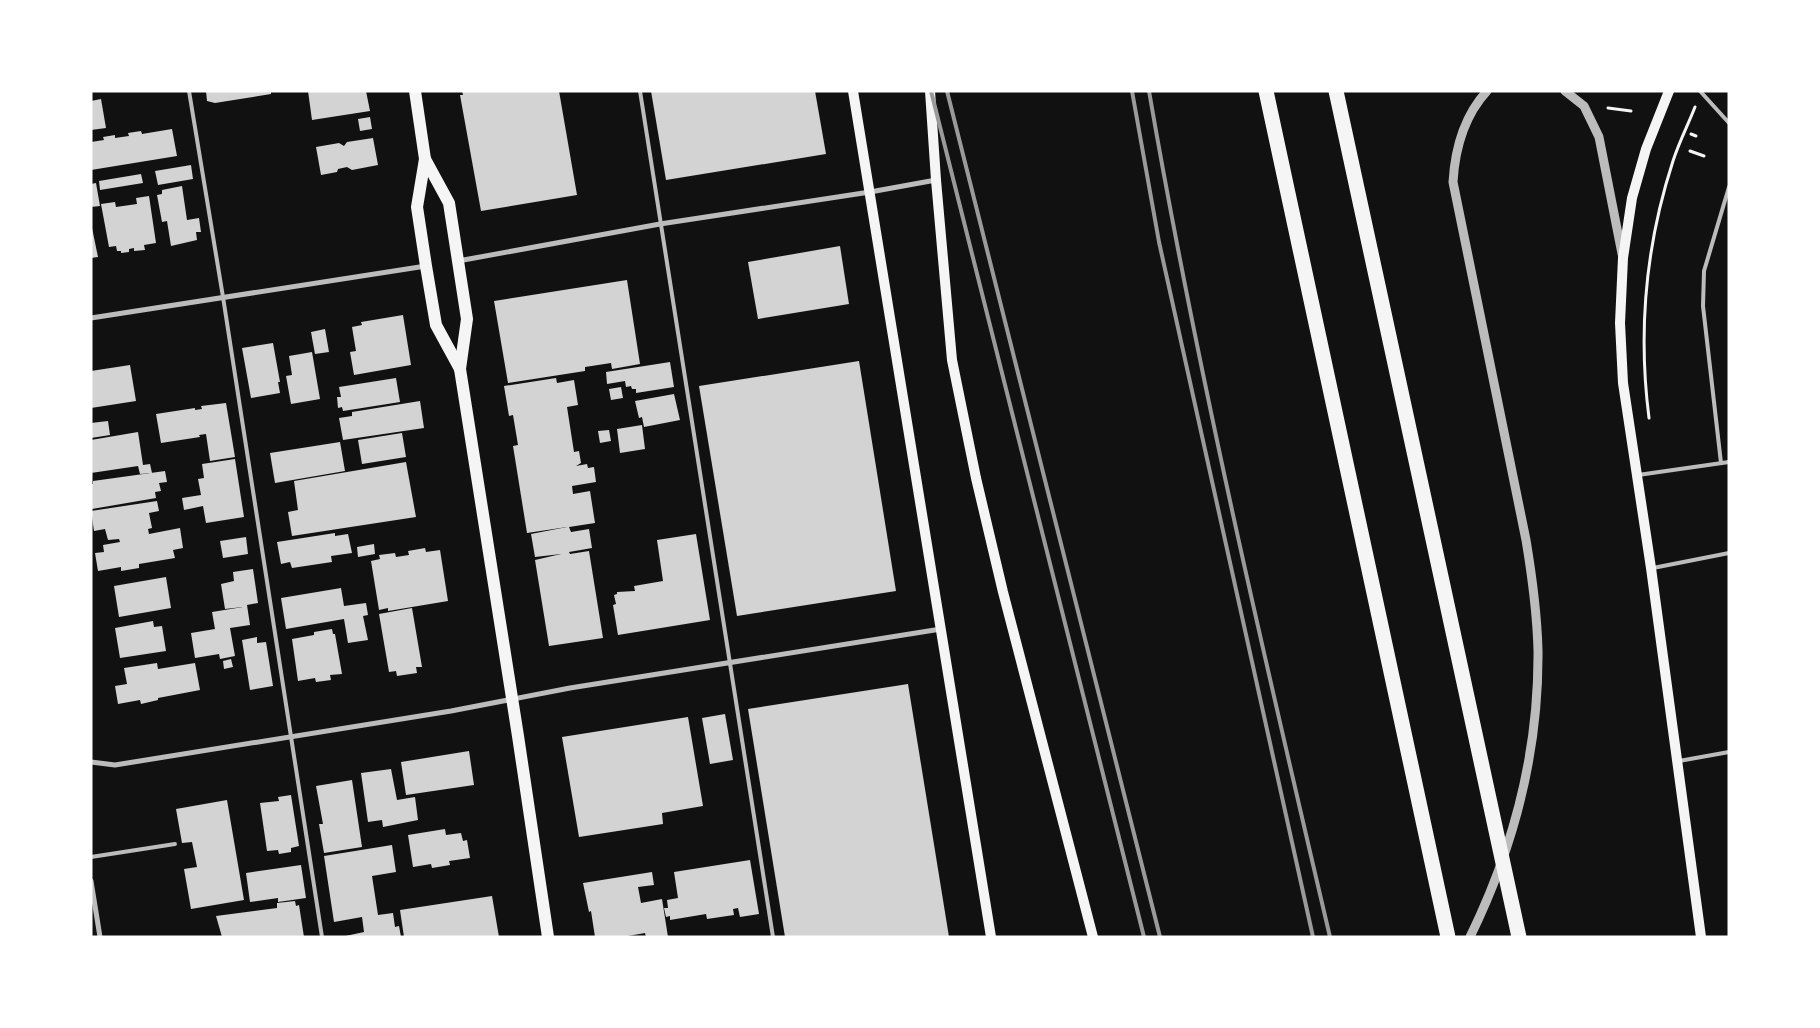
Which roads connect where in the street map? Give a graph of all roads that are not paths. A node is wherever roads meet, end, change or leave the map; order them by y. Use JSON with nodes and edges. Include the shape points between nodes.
{"nodes":[{"id":1,"x":189,"y":91,"type":"edge"},
{"id":2,"x":415,"y":91,"type":"edge"},
{"id":3,"x":640,"y":91,"type":"edge"},
{"id":4,"x":852,"y":91,"type":"edge"},
{"id":5,"x":930,"y":91,"type":"edge"},
{"id":6,"x":1266,"y":91,"type":"edge"},
{"id":7,"x":1336,"y":91,"type":"edge"},
{"id":8,"x":1487,"y":91,"type":"edge"},
{"id":9,"x":1565,"y":91,"type":"edge"},
{"id":10,"x":1669,"y":91,"type":"edge"},
{"id":11,"x":1700,"y":92,"type":"edge"},
{"id":12,"x":1729,"y":123,"type":"edge"},
{"id":13,"x":425,"y":159,"type":"junction"},
{"id":14,"x":936,"y":180,"type":"junction"},
{"id":15,"x":1729,"y":187,"type":"edge"},
{"id":16,"x":870,"y":192,"type":"junction"},
{"id":17,"x":660,"y":224,"type":"junction"},
{"id":18,"x":1623,"y":258,"type":"junction"},
{"id":19,"x":458,"y":261,"type":"junction"},
{"id":20,"x":426,"y":266,"type":"junction"},
{"id":21,"x":223,"y":297,"type":"junction"},
{"id":22,"x":91,"y":318,"type":"edge"},
{"id":23,"x":460,"y":369,"type":"junction"},
{"id":24,"x":1729,"y":462,"type":"edge"},
{"id":25,"x":1721,"y":463,"type":"junction"},
{"id":26,"x":1636,"y":475,"type":"junction"},
{"id":27,"x":1729,"y":553,"type":"edge"},
{"id":28,"x":1650,"y":568,"type":"junction"},
{"id":29,"x":941,"y":629,"type":"junction"},
{"id":30,"x":731,"y":662,"type":"junction"},
{"id":31,"x":512,"y":699,"type":"junction"},
{"id":32,"x":290,"y":736,"type":"junction"},
{"id":33,"x":1729,"y":752,"type":"edge"},
{"id":34,"x":1676,"y":761,"type":"junction"},
{"id":35,"x":91,"y":762,"type":"edge"},
{"id":36,"x":176,"y":844,"type":"dead end"},
{"id":37,"x":91,"y":857,"type":"edge"},
{"id":38,"x":91,"y":881,"type":"edge"},
{"id":39,"x":100,"y":937,"type":"edge"},
{"id":40,"x":322,"y":937,"type":"edge"},
{"id":41,"x":548,"y":937,"type":"edge"},
{"id":42,"x":773,"y":937,"type":"edge"},
{"id":43,"x":991,"y":937,"type":"edge"},
{"id":44,"x":1093,"y":937,"type":"edge"},
{"id":45,"x":1448,"y":937,"type":"edge"},
{"id":46,"x":1470,"y":937,"type":"edge"},
{"id":47,"x":1519,"y":937,"type":"edge"},
{"id":48,"x":1701,"y":937,"type":"edge"}],
"edges":[{"from":1,"to":21,"type":"lane"},
{"from":2,"to":13,"type":"main road"},
{"from":3,"to":17,"type":"lane"},
{"from":4,"to":16,"type":"main road"},
{"from":5,"to":14,"type":"main road"},
{"from":6,"to":45,"type":"highway"},
{"from":7,"to":47,"type":"highway"},
{"from":8,"to":46,"type":"street","via":[[1470,116],[1460,139],[1453,182],[1526,540],[1538,649],[1531,750],[1515,822],[1485,906]]},
{"from":9,"to":18,"type":"street","via":[[1584,106],[1599,137]]},
{"from":10,"to":18,"type":"main road","via":[[1646,149],[1632,198]]},
{"from":11,"to":12,"type":"lane"},
{"from":13,"to":19,"type":"main road","via":[[449,203]]},
{"from":13,"to":20,"type":"main road","via":[[417,207]]},
{"from":14,"to":16,"type":"street"},
{"from":14,"to":44,"type":"main road","via":[[952,360],[976,478]]},
{"from":15,"to":25,"type":"lane","via":[[1704,271],[1703,306]]},
{"from":16,"to":17,"type":"street"},
{"from":16,"to":29,"type":"main road"},
{"from":17,"to":19,"type":"street"},
{"from":17,"to":30,"type":"lane"},
{"from":18,"to":26,"type":"main road","via":[[1620,323],[1623,383]]},
{"from":19,"to":23,"type":"main road","via":[[467,318]]},
{"from":20,"to":21,"type":"street"},
{"from":20,"to":23,"type":"main road","via":[[436,325]]},
{"from":21,"to":22,"type":"street"},
{"from":21,"to":32,"type":"lane"},
{"from":23,"to":31,"type":"main road"},
{"from":24,"to":25,"type":"lane"},
{"from":25,"to":26,"type":"lane"},
{"from":26,"to":28,"type":"main road"},
{"from":27,"to":28,"type":"lane"},
{"from":28,"to":34,"type":"main road"},
{"from":29,"to":30,"type":"street"},
{"from":29,"to":43,"type":"main road"},
{"from":30,"to":31,"type":"street"},
{"from":30,"to":42,"type":"lane"},
{"from":31,"to":32,"type":"street"},
{"from":31,"to":41,"type":"main road"},
{"from":32,"to":35,"type":"street","via":[[115,765]]},
{"from":32,"to":40,"type":"lane"},
{"from":33,"to":34,"type":"lane"},
{"from":34,"to":48,"type":"main road"},
{"from":36,"to":37,"type":"lane"},
{"from":38,"to":39,"type":"street"}]}
